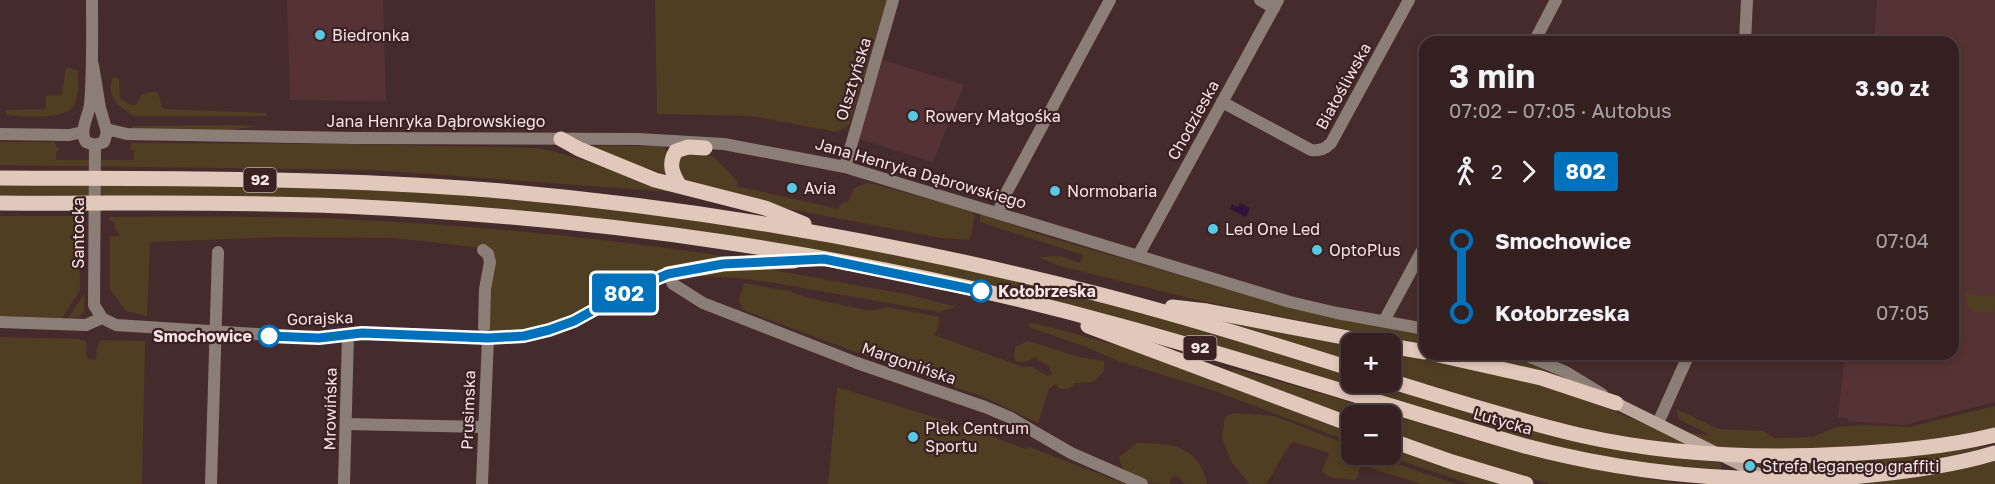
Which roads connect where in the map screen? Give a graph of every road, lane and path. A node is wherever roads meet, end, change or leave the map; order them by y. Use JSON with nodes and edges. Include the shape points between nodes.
{"nodes":[{"id":1,"x":92,"y":0,"type":"edge"},
{"id":2,"x":893,"y":0,"type":"edge"},
{"id":3,"x":1110,"y":0,"type":"edge"},
{"id":4,"x":1260,"y":0,"type":"edge"},
{"id":5,"x":1409,"y":0,"type":"edge"},
{"id":6,"x":1556,"y":0,"type":"edge"},
{"id":7,"x":1747,"y":0,"type":"edge"},
{"id":8,"x":1276,"y":4,"type":"edge"},
{"id":9,"x":1537,"y":36,"type":"edge"},
{"id":10,"x":1745,"y":36,"type":"edge"},
{"id":11,"x":93,"y":65,"type":"junction"},
{"id":12,"x":1222,"y":102,"type":"junction"},
{"id":13,"x":106,"y":127,"type":"junction"},
{"id":14,"x":84,"y":129,"type":"junction"},
{"id":15,"x":0,"y":134,"type":"edge"},
{"id":16,"x":561,"y":140,"type":"junction"},
{"id":17,"x":95,"y":145,"type":"junction"},
{"id":18,"x":705,"y":148,"type":"dead end"},
{"id":19,"x":845,"y":167,"type":"junction"},
{"id":20,"x":0,"y":178,"type":"edge"},
{"id":21,"x":680,"y":186,"type":"junction"},
{"id":22,"x":0,"y":203,"type":"edge"},
{"id":23,"x":998,"y":213,"type":"junction"},
{"id":24,"x":829,"y":234,"type":"junction"},
{"id":25,"x":483,"y":250,"type":"dead end"},
{"id":26,"x":218,"y":252,"type":"dead end"},
{"id":27,"x":1138,"y":256,"type":"junction"},
{"id":28,"x":1419,"y":256,"type":"edge"},
{"id":29,"x":824,"y":259,"type":"junction"},
{"id":30,"x":668,"y":274,"type":"junction"},
{"id":31,"x":1014,"y":298,"type":"junction"},
{"id":32,"x":1133,"y":303,"type":"junction"},
{"id":33,"x":102,"y":318,"type":"junction"},
{"id":34,"x":1384,"y":321,"type":"junction"},
{"id":35,"x":0,"y":322,"type":"edge"},
{"id":36,"x":1419,"y":327,"type":"edge"},
{"id":37,"x":217,"y":331,"type":"junction"},
{"id":38,"x":486,"y":332,"type":"junction"},
{"id":39,"x":348,"y":335,"type":"junction"},
{"id":40,"x":1341,"y":337,"type":"edge"},
{"id":41,"x":1401,"y":348,"type":"edge"},
{"id":42,"x":1419,"y":351,"type":"edge"},
{"id":43,"x":1461,"y":360,"type":"edge"},
{"id":44,"x":1537,"y":360,"type":"edge"},
{"id":45,"x":1686,"y":360,"type":"edge"},
{"id":46,"x":1341,"y":366,"type":"edge"},
{"id":47,"x":1401,"y":384,"type":"edge"},
{"id":48,"x":1616,"y":404,"type":"junction"},
{"id":49,"x":1341,"y":421,"type":"edge"},
{"id":50,"x":1658,"y":423,"type":"junction"},
{"id":51,"x":346,"y":424,"type":"junction"},
{"id":52,"x":484,"y":427,"type":"junction"},
{"id":53,"x":1995,"y":435,"type":"edge"},
{"id":54,"x":1401,"y":444,"type":"edge"},
{"id":55,"x":1995,"y":453,"type":"edge"},
{"id":56,"x":211,"y":484,"type":"edge"},
{"id":57,"x":344,"y":484,"type":"edge"},
{"id":58,"x":482,"y":484,"type":"edge"},
{"id":59,"x":1142,"y":484,"type":"edge"},
{"id":60,"x":1526,"y":484,"type":"edge"},
{"id":61,"x":1779,"y":484,"type":"edge"}],
"edges":[{"from":1,"to":11,"type":"street"},
{"from":2,"to":19,"type":"street","name":"Olsztyńska"},
{"from":3,"to":23,"type":"street"},
{"from":4,"to":8,"type":"street"},
{"from":5,"to":12,"type":"street","name":"Białośliwska","via":[[1326,148],[1311,150]]},
{"from":6,"to":9,"type":"street"},
{"from":7,"to":10,"type":"street"},
{"from":8,"to":12,"type":"street","name":"Chodzieska"},
{"from":11,"to":13,"type":"street"},
{"from":11,"to":14,"type":"street"},
{"from":12,"to":27,"type":"street","name":"Chodzieska"},
{"from":13,"to":14,"type":"street","via":[[95,121]]},
{"from":13,"to":16,"type":"street","name":"Jana Henryka Dąbrowskiego","via":[[127,134]]},
{"from":13,"to":17,"type":"street","via":[[104,142]]},
{"from":14,"to":15,"type":"street","via":[[69,135]]},
{"from":14,"to":17,"type":"street","via":[[86,142]]},
{"from":16,"to":19,"type":"street","name":"Jana Henryka Dąbrowskiego","via":[[724,144]]},
{"from":16,"to":21,"type":"main road","via":[[655,180]]},
{"from":17,"to":33,"type":"street","name":"Santocka","via":[[94,305]]},
{"from":18,"to":21,"type":"main road","via":[[676,151],[671,166]]},
{"from":19,"to":23,"type":"street","name":"Jana Henryka Dąbrowskiego"},
{"from":20,"to":24,"type":"main road","number":"92","via":[[322,181],[448,187],[616,203]]},
{"from":21,"to":24,"type":"main road","via":[[765,208]]},
{"from":22,"to":29,"type":"main road","number":"92","via":[[272,204],[462,213],[630,229]]},
{"from":23,"to":27,"type":"street","name":"Jana Henryka Dąbrowskiego"},
{"from":24,"to":32,"type":"main road","number":"92"},
{"from":25,"to":38,"type":"street","name":"Prusimska","via":[[490,262],[485,289]]},
{"from":26,"to":37,"type":"street"},
{"from":27,"to":34,"type":"street","name":"Jana Henryka Dąbrowskiego","via":[[1290,302]]},
{"from":28,"to":34,"type":"street"},
{"from":29,"to":30,"type":"main road","via":[[723,264]]},
{"from":29,"to":31,"type":"main road","number":"92"},
{"from":30,"to":38,"type":"street","name":"Gorajska","via":[[549,330],[524,336]]},
{"from":30,"to":59,"type":"street","name":"Margonińska","via":[[673,284],[703,303],[1001,414],[1071,453]]},
{"from":31,"to":49,"type":"main road"},
{"from":31,"to":55,"type":"main road","name":"Lutycka","number":"92","via":[[1156,335],[1525,446],[1658,473],[1727,480],[1801,480],[1895,473]]},
{"from":32,"to":40,"type":"main road","via":[[1207,311]]},
{"from":32,"to":46,"type":"main road","number":"92"},
{"from":33,"to":35,"type":"street","via":[[86,325]]},
{"from":33,"to":37,"type":"street","name":"Gorajska","via":[[126,327]]},
{"from":34,"to":36,"type":"street","name":"Jana Henryka Dąbrowskiego"},
{"from":37,"to":39,"type":"street","name":"Gorajska","via":[[319,338]]},
{"from":37,"to":56,"type":"street"},
{"from":38,"to":39,"type":"street","name":"Gorajska"},
{"from":38,"to":52,"type":"street","name":"Prusimska"},
{"from":39,"to":51,"type":"street","name":"Mrowińska"},
{"from":41,"to":42,"type":"main road"},
{"from":43,"to":48,"type":"main road","via":[[1541,378]]},
{"from":44,"to":48,"type":"street","via":[[1566,372]]},
{"from":45,"to":50,"type":"street"},
{"from":47,"to":53,"type":"main road","name":"Lutycka","via":[[1579,435],[1699,454],[1782,457],[1869,453]]},
{"from":48,"to":50,"type":"main road"},
{"from":50,"to":61,"type":"main road"},
{"from":51,"to":52,"type":"street"},
{"from":51,"to":57,"type":"street","name":"Mrowińska"},
{"from":52,"to":58,"type":"street","name":"Prusimska"},
{"from":54,"to":60,"type":"main road"}]}
